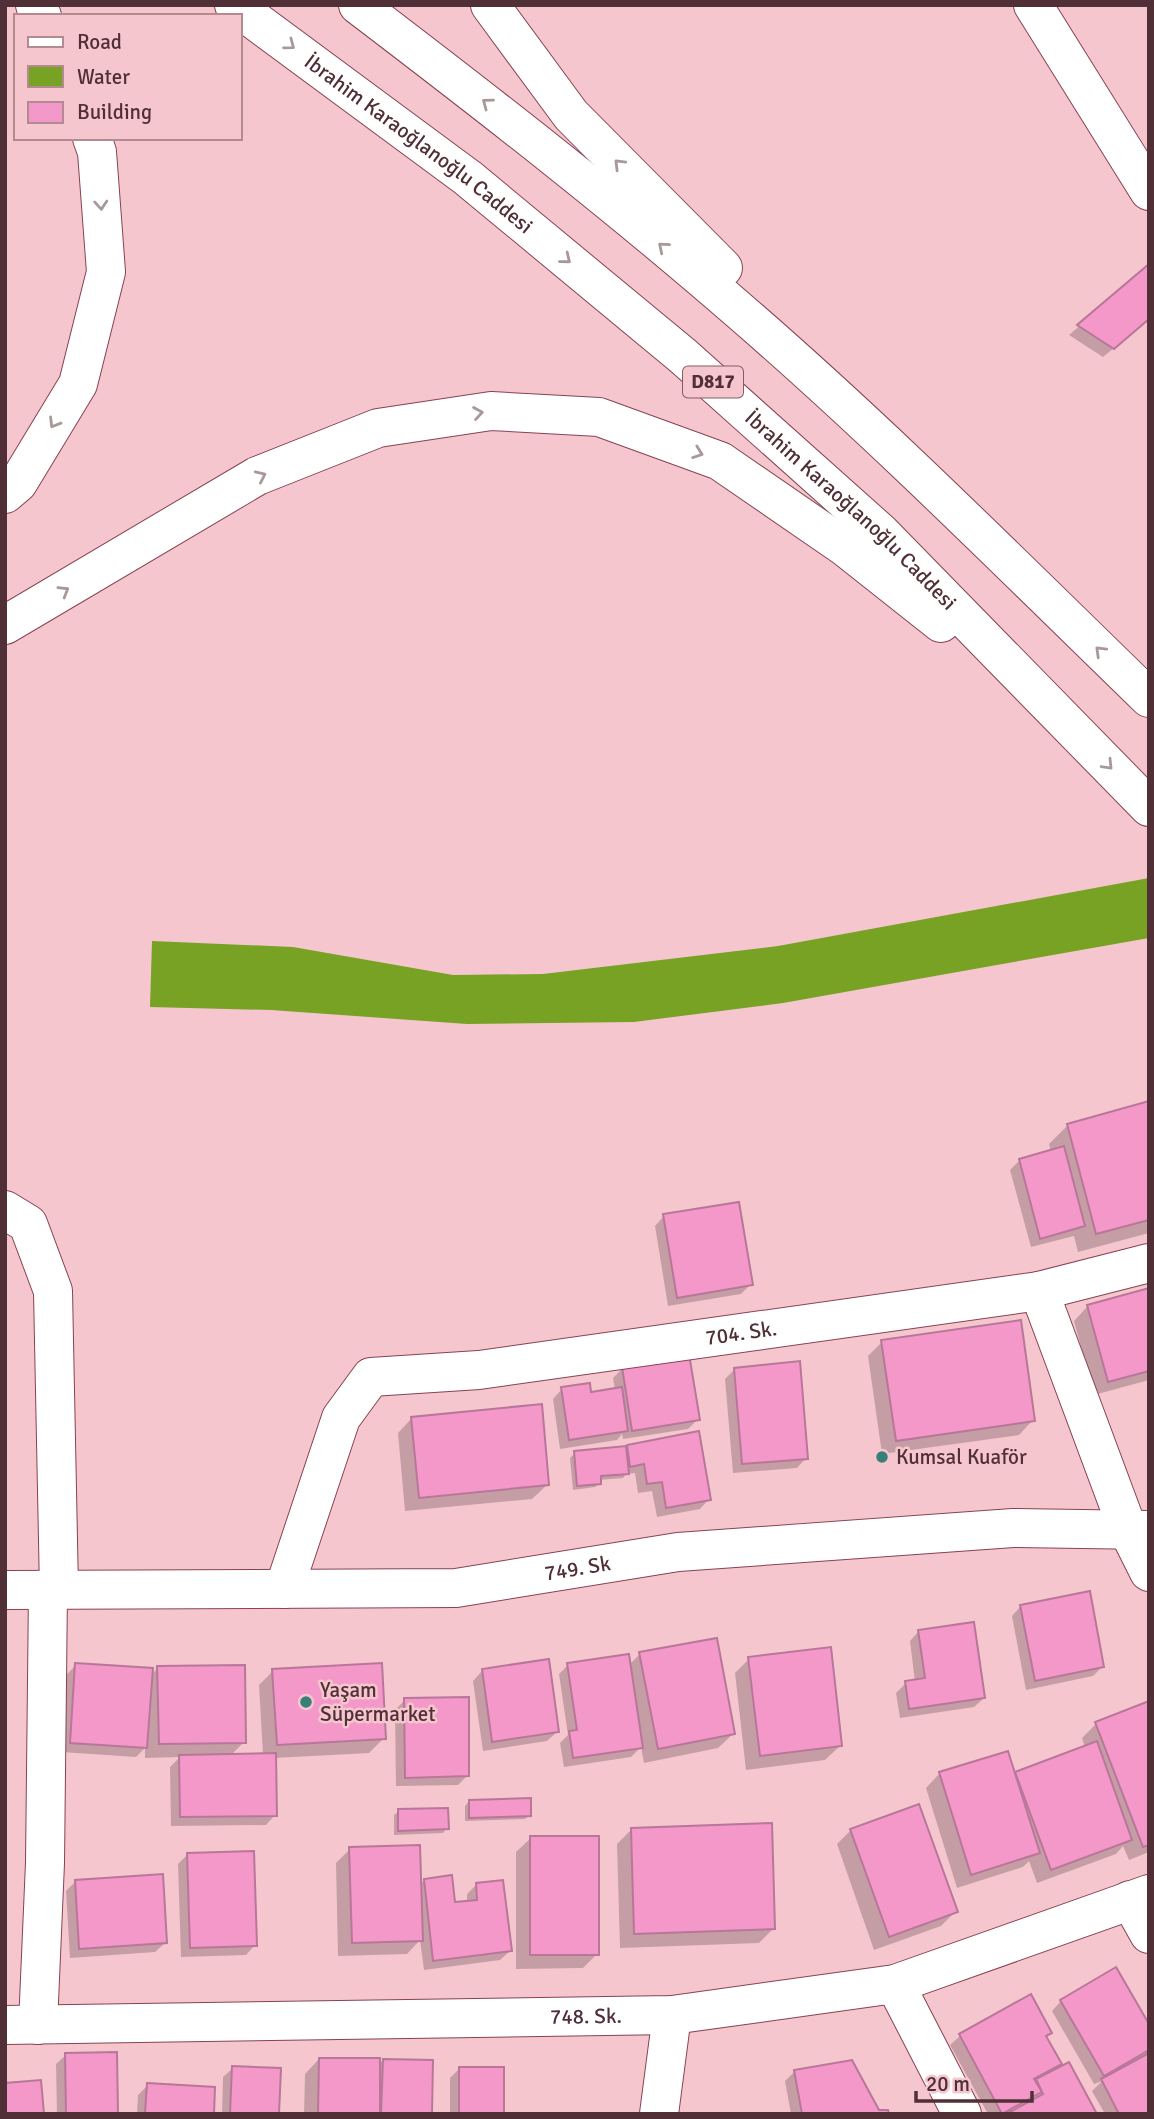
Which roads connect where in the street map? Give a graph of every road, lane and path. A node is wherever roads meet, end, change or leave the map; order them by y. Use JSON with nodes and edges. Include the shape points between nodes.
{"nodes":[{"id":1,"x":234,"y":5,"type":"edge"},
{"id":2,"x":358,"y":5,"type":"edge"},
{"id":3,"x":490,"y":5,"type":"edge"},
{"id":4,"x":1033,"y":5,"type":"edge"},
{"id":5,"x":93,"y":140,"type":"edge"},
{"id":6,"x":1149,"y":191,"type":"edge"},
{"id":7,"x":5,"y":494,"type":"edge"},
{"id":8,"x":940,"y":494,"type":"junction"},
{"id":9,"x":5,"y":625,"type":"edge"},
{"id":10,"x":1149,"y":698,"type":"edge"},
{"id":11,"x":1066,"y":722,"type":"junction"},
{"id":12,"x":1149,"y":807,"type":"edge"},
{"id":13,"x":5,"y":1209,"type":"edge"},
{"id":14,"x":1149,"y":1263,"type":"edge"},
{"id":15,"x":1039,"y":1291,"type":"junction"},
{"id":16,"x":1138,"y":1530,"type":"edge"},
{"id":17,"x":1149,"y":1572,"type":"edge"},
{"id":18,"x":284,"y":1589,"type":"junction"},
{"id":19,"x":5,"y":1590,"type":"edge"},
{"id":20,"x":54,"y":1590,"type":"junction"},
{"id":21,"x":1139,"y":1897,"type":"edge"},
{"id":22,"x":1149,"y":1934,"type":"edge"},
{"id":23,"x":895,"y":1984,"type":"junction"},
{"id":24,"x":672,"y":2015,"type":"junction"},
{"id":25,"x":22,"y":2025,"type":"edge"},
{"id":26,"x":659,"y":2114,"type":"edge"},
{"id":27,"x":962,"y":2114,"type":"edge"}],
"edges":[{"from":1,"to":11,"type":"main road","name":"İbrahim Karaoğlanoğlu Caddesi","number":"D817","one_way":true,"via":[[468,178],[683,356],[881,533]]},
{"from":8,"to":2,"type":"main road","one_way":true,"via":[[732,304],[523,131]]},
{"from":8,"to":3,"type":"main road","one_way":true,"via":[[571,116]]},
{"from":4,"to":6,"type":"main road"},
{"from":5,"to":7,"type":"main road","one_way":true,"via":[[106,272],[78,384],[18,483]]},
{"from":10,"to":8,"type":"main road","one_way":true},
{"from":9,"to":11,"type":"main road","one_way":true,"via":[[257,477],[379,429],[491,411],[599,417],[720,461],[845,547]]},
{"from":11,"to":12,"type":"main road","name":"İbrahim Karaoğlanoğlu Caddesi","number":"D817","one_way":true},
{"from":13,"to":20,"type":"main road","via":[[28,1224],[53,1292]]},
{"from":14,"to":15,"type":"main road"},
{"from":15,"to":16,"type":"main road"},
{"from":15,"to":18,"type":"main road","name":"704. Sk.","via":[[479,1370],[371,1377],[341,1418]]},
{"from":16,"to":17,"type":"main road"},
{"from":16,"to":18,"type":"main road","name":"749. Sk","via":[[1013,1528],[677,1552],[456,1588]]},
{"from":18,"to":20,"type":"main road","name":"749. Sk"},
{"from":19,"to":20,"type":"main road","name":"749. Sk"},
{"from":20,"to":25,"type":"main road","via":[[45,1849]]},
{"from":21,"to":22,"type":"main road"},
{"from":21,"to":23,"type":"main road","name":"748. Sk."},
{"from":23,"to":24,"type":"main road","name":"748. Sk."},
{"from":23,"to":27,"type":"main road"},
{"from":24,"to":25,"type":"main road","name":"748. Sk."},
{"from":24,"to":26,"type":"main road"}]}
